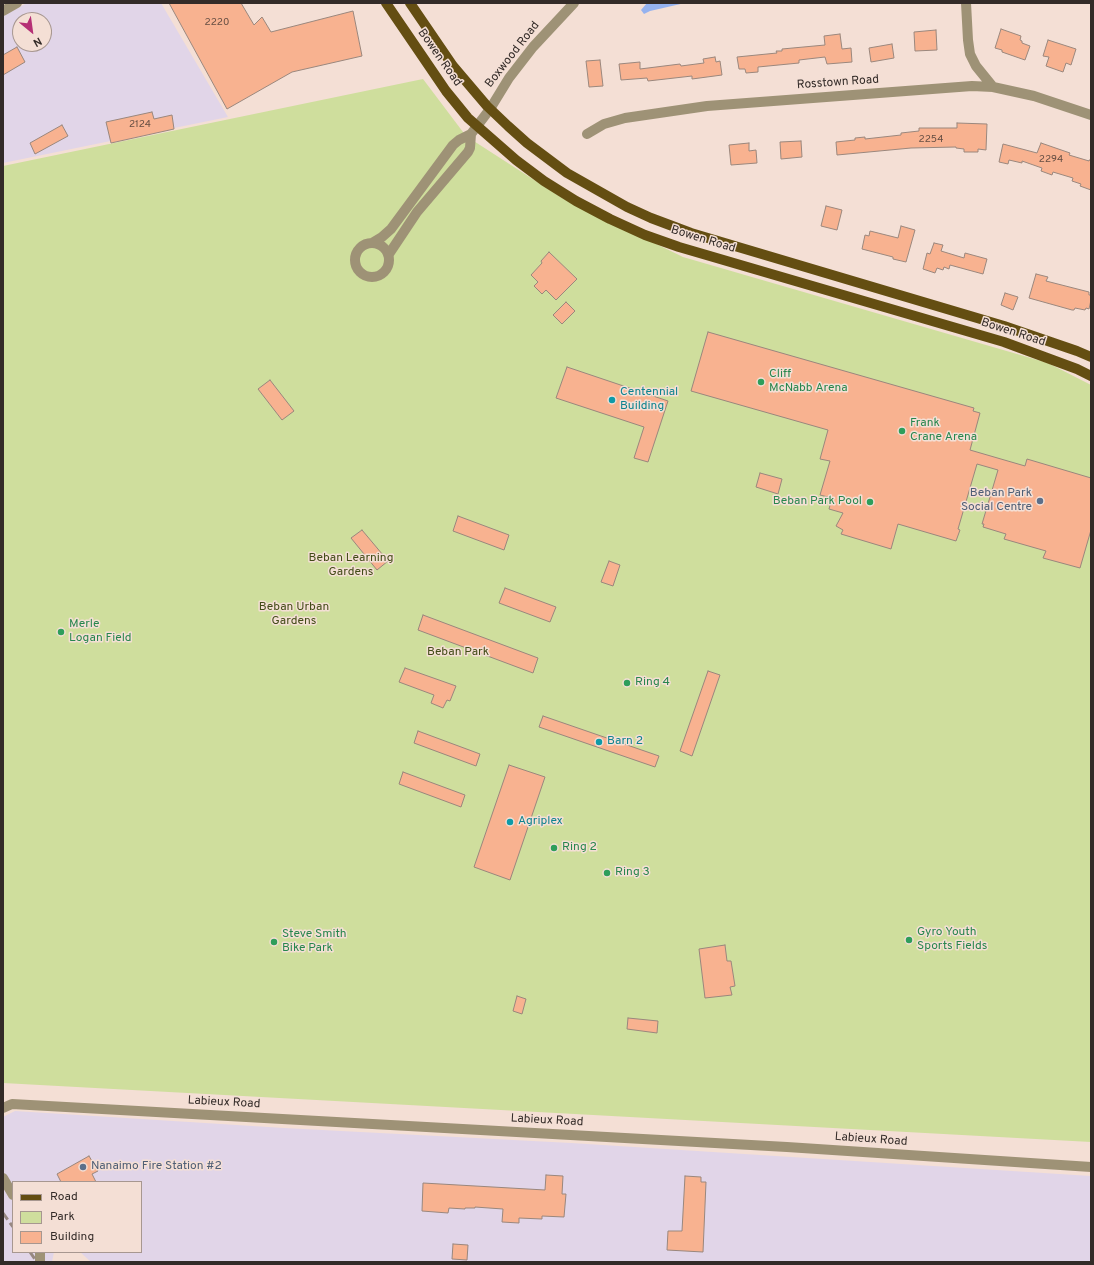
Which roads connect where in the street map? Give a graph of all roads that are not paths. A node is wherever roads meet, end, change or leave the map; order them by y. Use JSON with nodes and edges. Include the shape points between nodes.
{"nodes":[{"id":1,"x":17,"y":3,"type":"edge"},
{"id":2,"x":386,"y":3,"type":"edge"},
{"id":3,"x":410,"y":3,"type":"edge"},
{"id":4,"x":574,"y":3,"type":"edge"},
{"id":5,"x":966,"y":3,"type":"edge"},
{"id":6,"x":3,"y":11,"type":"edge"},
{"id":7,"x":993,"y":87,"type":"junction"},
{"id":8,"x":490,"y":109,"type":"junction"},
{"id":9,"x":1091,"y":115,"type":"edge"},
{"id":10,"x":478,"y":126,"type":"junction"},
{"id":11,"x":471,"y":134,"type":"junction"},
{"id":12,"x":587,"y":134,"type":"dead end"},
{"id":13,"x":372,"y":243,"type":"junction"},
{"id":14,"x":389,"y":254,"type":"junction"},
{"id":15,"x":1091,"y":357,"type":"edge"},
{"id":16,"x":1091,"y":376,"type":"edge"},
{"id":17,"x":6,"y":1105,"type":"edge"},
{"id":18,"x":1091,"y":1167,"type":"edge"},
{"id":19,"x":3,"y":1178,"type":"edge"},
{"id":20,"x":12,"y":1193,"type":"edge"}],
"edges":[{"from":1,"to":6,"type":"street"},
{"from":2,"to":10,"type":"main road","name":"Bowen Road","via":[[446,91]]},
{"from":3,"to":8,"type":"main road","name":"Bowen Road","via":[[453,66]]},
{"from":4,"to":8,"type":"street","name":"Boxwood Road","via":[[533,47],[509,78]]},
{"from":5,"to":7,"type":"street","via":[[970,54]]},
{"from":7,"to":9,"type":"street","name":"Rosstown Road","via":[[1034,96]]},
{"from":7,"to":12,"type":"street","name":"Rosstown Road","via":[[972,86],[707,106],[626,118],[604,124]]},
{"from":8,"to":10,"type":"street","name":"Boxwood Road"},
{"from":8,"to":15,"type":"main road","name":"Bowen Road","via":[[527,143],[567,173],[651,218],[725,244],[1004,326]]},
{"from":10,"to":11,"type":"street","name":"Boxwood Road"},
{"from":10,"to":16,"type":"main road","name":"Bowen Road","via":[[516,160],[550,185],[610,219],[645,234],[686,249],[1004,342]]},
{"from":11,"to":13,"type":"street","via":[[453,145],[391,229]]},
{"from":11,"to":14,"type":"street","via":[[468,152],[417,212]]},
{"from":13,"to":14,"type":"street","via":[[381,245]]},
{"from":13,"to":14,"type":"street","via":[[359,248],[356,254],[356,265],[362,274],[372,277],[383,274],[389,265]]},
{"from":17,"to":18,"type":"street","name":"Labieux Road","via":[[787,1147]]},
{"from":19,"to":20,"type":"street"}]}
